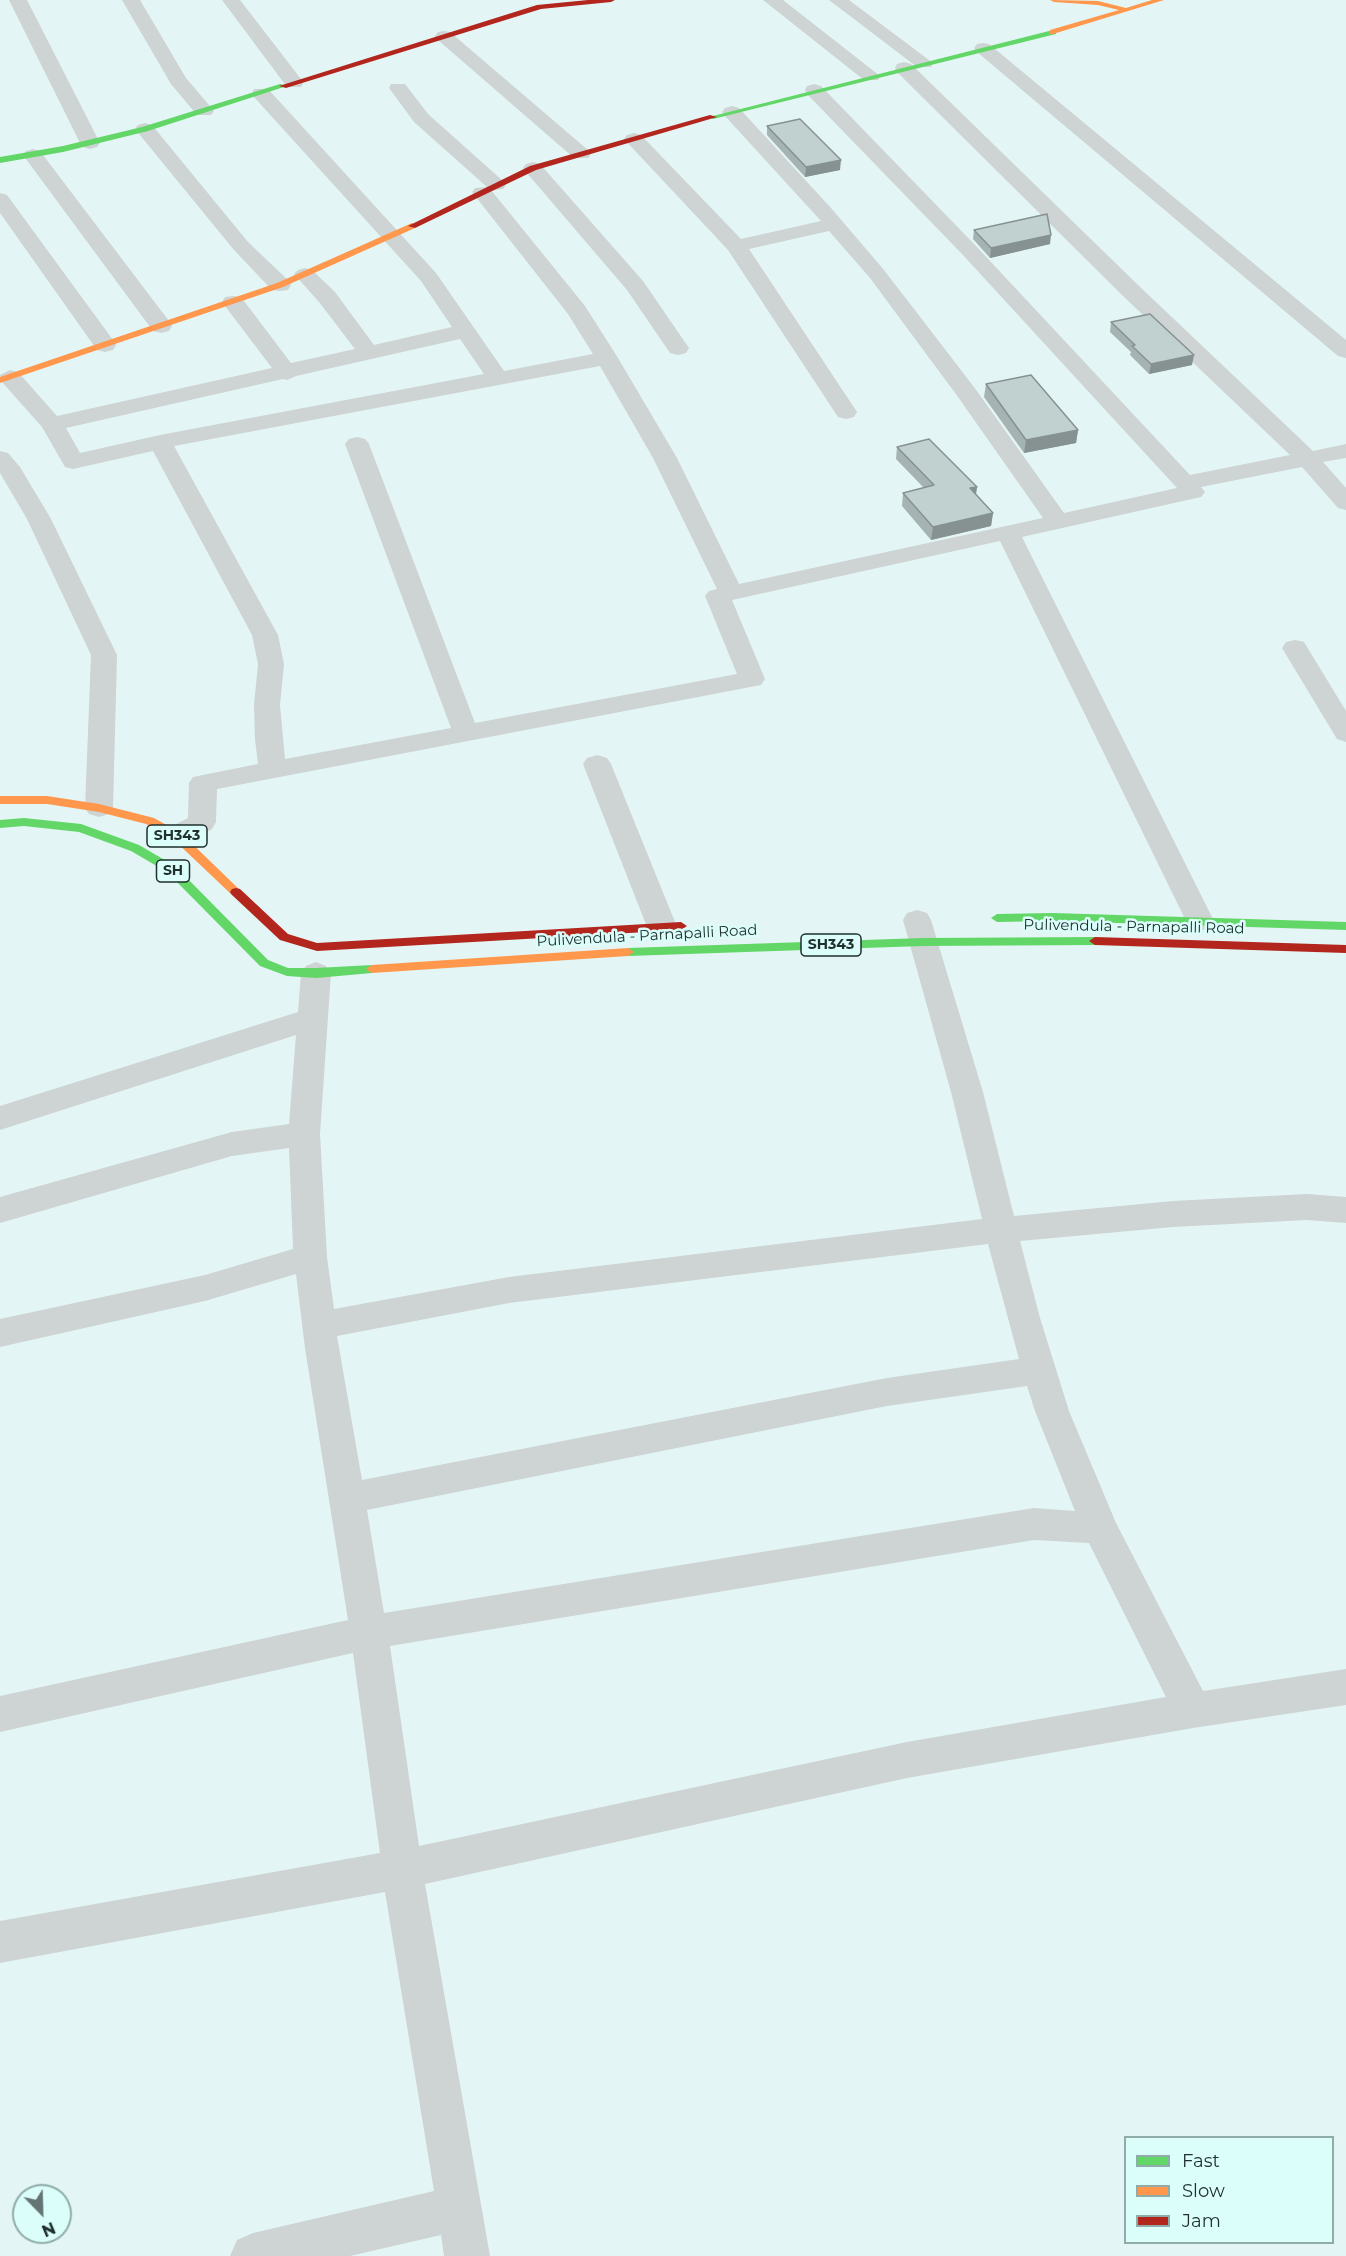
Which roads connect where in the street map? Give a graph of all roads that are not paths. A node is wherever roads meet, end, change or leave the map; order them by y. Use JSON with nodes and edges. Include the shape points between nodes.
{"nodes":[{"id":1,"x":18,"y":0,"type":"edge"},
{"id":2,"x":131,"y":0,"type":"edge"},
{"id":3,"x":231,"y":0,"type":"edge"},
{"id":4,"x":611,"y":0,"type":"edge"},
{"id":5,"x":772,"y":0,"type":"edge"},
{"id":6,"x":838,"y":0,"type":"edge"},
{"id":7,"x":1054,"y":0,"type":"edge"},
{"id":8,"x":1160,"y":0,"type":"edge"},
{"id":9,"x":1127,"y":9,"type":"junction"},
{"id":10,"x":444,"y":36,"type":"junction"},
{"id":11,"x":983,"y":48,"type":"junction"},
{"id":12,"x":914,"y":65,"type":"junction"},
{"id":13,"x":871,"y":76,"type":"junction"},
{"id":14,"x":294,"y":83,"type":"junction"},
{"id":15,"x":398,"y":88,"type":"dead end"},
{"id":16,"x":814,"y":90,"type":"junction"},
{"id":17,"x":261,"y":93,"type":"junction"},
{"id":18,"x":204,"y":111,"type":"junction"},
{"id":19,"x":732,"y":112,"type":"junction"},
{"id":20,"x":145,"y":129,"type":"junction"},
{"id":21,"x":634,"y":139,"type":"junction"},
{"id":22,"x":90,"y":143,"type":"junction"},
{"id":23,"x":33,"y":154,"type":"junction"},
{"id":24,"x":580,"y":154,"type":"junction"},
{"id":25,"x":0,"y":160,"type":"edge"},
{"id":26,"x":533,"y":168,"type":"junction"},
{"id":27,"x":489,"y":188,"type":"junction"},
{"id":28,"x":0,"y":199,"type":"edge"},
{"id":29,"x":834,"y":224,"type":"junction"},
{"id":30,"x":391,"y":236,"type":"junction"},
{"id":31,"x":736,"y":246,"type":"junction"},
{"id":32,"x":304,"y":274,"type":"junction"},
{"id":33,"x":280,"y":285,"type":"junction"},
{"id":34,"x":233,"y":302,"type":"junction"},
{"id":35,"x":161,"y":326,"type":"junction"},
{"id":36,"x":464,"y":331,"type":"junction"},
{"id":37,"x":105,"y":345,"type":"junction"},
{"id":38,"x":678,"y":348,"type":"dead end"},
{"id":39,"x":1346,"y":351,"type":"edge"},
{"id":40,"x":368,"y":352,"type":"junction"},
{"id":41,"x":607,"y":358,"type":"junction"},
{"id":42,"x":286,"y":373,"type":"junction"},
{"id":43,"x":5,"y":378,"type":"edge"},
{"id":44,"x":498,"y":379,"type":"junction"},
{"id":45,"x":846,"y":411,"type":"dead end"},
{"id":46,"x":52,"y":424,"type":"junction"},
{"id":47,"x":160,"y":442,"type":"junction"},
{"id":48,"x":357,"y":444,"type":"dead end"},
{"id":49,"x":1346,"y":451,"type":"edge"},
{"id":50,"x":0,"y":458,"type":"edge"},
{"id":51,"x":1307,"y":459,"type":"junction"},
{"id":52,"x":1185,"y":483,"type":"junction"},
{"id":53,"x":1346,"y":503,"type":"edge"},
{"id":54,"x":1057,"y":521,"type":"junction"},
{"id":55,"x":1008,"y":532,"type":"junction"},
{"id":56,"x":731,"y":593,"type":"junction"},
{"id":57,"x":1295,"y":648,"type":"dead end"},
{"id":58,"x":466,"y":733,"type":"junction"},
{"id":59,"x":1346,"y":733,"type":"edge"},
{"id":60,"x":597,"y":764,"type":"dead end"},
{"id":61,"x":273,"y":770,"type":"junction"},
{"id":62,"x":0,"y":800,"type":"edge"},
{"id":63,"x":99,"y":808,"type":"junction"},
{"id":64,"x":0,"y":824,"type":"edge"},
{"id":65,"x":177,"y":836,"type":"junction"},
{"id":66,"x":985,"y":919,"type":"dead end"},
{"id":67,"x":1200,"y":921,"type":"junction"},
{"id":68,"x":696,"y":926,"type":"dead end"},
{"id":69,"x":918,"y":926,"type":"junction"},
{"id":70,"x":1346,"y":926,"type":"edge"},
{"id":71,"x":662,"y":927,"type":"junction"},
{"id":72,"x":1346,"y":950,"type":"edge"},
{"id":73,"x":317,"y":960,"type":"junction"},
{"id":74,"x":312,"y":1019,"type":"junction"},
{"id":75,"x":0,"y":1118,"type":"edge"},
{"id":76,"x":303,"y":1134,"type":"junction"},
{"id":77,"x":0,"y":1210,"type":"edge"},
{"id":78,"x":1346,"y":1210,"type":"edge"},
{"id":79,"x":1000,"y":1230,"type":"junction"},
{"id":80,"x":310,"y":1257,"type":"junction"},
{"id":81,"x":319,"y":1326,"type":"junction"},
{"id":82,"x":0,"y":1333,"type":"edge"},
{"id":83,"x":1039,"y":1370,"type":"junction"},
{"id":84,"x":347,"y":1498,"type":"junction"},
{"id":85,"x":1100,"y":1528,"type":"junction"},
{"id":86,"x":369,"y":1632,"type":"junction"},
{"id":87,"x":1346,"y":1687,"type":"edge"},
{"id":88,"x":1193,"y":1710,"type":"junction"},
{"id":89,"x":0,"y":1714,"type":"edge"},
{"id":90,"x":402,"y":1869,"type":"junction"},
{"id":91,"x":0,"y":1942,"type":"edge"},
{"id":92,"x":459,"y":2208,"type":"junction"},
{"id":93,"x":253,"y":2256,"type":"edge"},
{"id":94,"x":467,"y":2256,"type":"edge"}],
"edges":[{"from":1,"to":22,"type":"street"},
{"from":2,"to":18,"type":"street","via":[[178,80]]},
{"from":3,"to":14,"type":"street"},
{"from":4,"to":10,"type":"street","via":[[540,7]]},
{"from":5,"to":13,"type":"street"},
{"from":6,"to":12,"type":"street"},
{"from":7,"to":9,"type":"street"},
{"from":8,"to":9,"type":"street"},
{"from":9,"to":11,"type":"street","via":[[1091,22]]},
{"from":10,"to":14,"type":"street"},
{"from":10,"to":24,"type":"street"},
{"from":11,"to":12,"type":"street"},
{"from":11,"to":39,"type":"street"},
{"from":12,"to":13,"type":"street"},
{"from":12,"to":51,"type":"street","via":[[1121,281]]},
{"from":13,"to":16,"type":"street"},
{"from":14,"to":17,"type":"street"},
{"from":15,"to":27,"type":"street"},
{"from":16,"to":19,"type":"street"},
{"from":16,"to":52,"type":"street"},
{"from":17,"to":18,"type":"street"},
{"from":17,"to":30,"type":"street"},
{"from":18,"to":20,"type":"street"},
{"from":19,"to":21,"type":"street"},
{"from":19,"to":29,"type":"street"},
{"from":20,"to":22,"type":"street"},
{"from":20,"to":33,"type":"street","via":[[241,246]]},
{"from":21,"to":24,"type":"street"},
{"from":21,"to":31,"type":"street"},
{"from":22,"to":23,"type":"street"},
{"from":23,"to":25,"type":"street"},
{"from":23,"to":35,"type":"street"},
{"from":24,"to":26,"type":"street"},
{"from":26,"to":27,"type":"street"},
{"from":26,"to":38,"type":"street","via":[[635,286]]},
{"from":27,"to":30,"type":"street"},
{"from":27,"to":41,"type":"street"},
{"from":28,"to":37,"type":"street"},
{"from":29,"to":31,"type":"street"},
{"from":29,"to":54,"type":"street","via":[[912,320]]},
{"from":30,"to":32,"type":"street"},
{"from":30,"to":36,"type":"street","via":[[429,277]]},
{"from":31,"to":45,"type":"street"},
{"from":32,"to":33,"type":"street"},
{"from":32,"to":40,"type":"street","via":[[327,297]]},
{"from":33,"to":34,"type":"street"},
{"from":34,"to":35,"type":"street"},
{"from":34,"to":42,"type":"street"},
{"from":35,"to":37,"type":"street"},
{"from":36,"to":40,"type":"street"},
{"from":36,"to":44,"type":"street"},
{"from":37,"to":43,"type":"street"},
{"from":40,"to":42,"type":"street"},
{"from":41,"to":44,"type":"street"},
{"from":41,"to":56,"type":"street","via":[[665,459]]},
{"from":42,"to":46,"type":"street"},
{"from":43,"to":46,"type":"street"},
{"from":44,"to":47,"type":"street"},
{"from":46,"to":47,"type":"street","via":[[73,462]]},
{"from":47,"to":61,"type":"street","via":[[265,635],[271,664],[267,705]]},
{"from":48,"to":58,"type":"street"},
{"from":49,"to":51,"type":"street"},
{"from":50,"to":63,"type":"street","via":[[39,519],[104,655]]},
{"from":51,"to":52,"type":"street"},
{"from":51,"to":53,"type":"street"},
{"from":52,"to":54,"type":"street","via":[[1193,492]]},
{"from":54,"to":55,"type":"street"},
{"from":55,"to":56,"type":"street"},
{"from":55,"to":67,"type":"street"},
{"from":56,"to":58,"type":"street","via":[[718,596],[752,679]]},
{"from":57,"to":59,"type":"street"},
{"from":58,"to":61,"type":"street"},
{"from":60,"to":71,"type":"street"},
{"from":61,"to":65,"type":"street","via":[[203,783],[202,822]]},
{"from":62,"to":63,"type":"street","name":"Pulivendula - Parnapalli Road","number":"SH343"},
{"from":63,"to":65,"type":"street","name":"Pulivendula - Parnapalli Road","number":"SH343","via":[[135,815]]},
{"from":64,"to":73,"type":"street","name":"Pulivendula - Parnapalli Road","number":"SH","via":[[24,822],[81,828],[135,848],[171,869],[264,963],[287,972]]},
{"from":65,"to":73,"type":"street","name":"Pulivendula - Parnapalli Road","number":"SH343","via":[[284,937]]},
{"from":66,"to":67,"type":"street","name":"Pulivendula - Parnapalli Road"},
{"from":67,"to":70,"type":"street","name":"Pulivendula - Parnapalli Road"},
{"from":68,"to":71,"type":"street","name":"Pulivendula - Parnapalli Road","number":"SH343"},
{"from":69,"to":72,"type":"street","name":"Pulivendula - Parnapalli Road","number":"SH343","via":[[1052,940]]},
{"from":69,"to":73,"type":"street","name":"Pulivendula - Parnapalli Road","number":"SH343","via":[[656,950]]},
{"from":69,"to":79,"type":"street","via":[[967,1092]]},
{"from":71,"to":73,"type":"street","name":"Pulivendula - Parnapalli Road","number":"SH343"},
{"from":73,"to":74,"type":"street"},
{"from":74,"to":75,"type":"street"},
{"from":74,"to":76,"type":"street"},
{"from":76,"to":77,"type":"street","via":[[232,1144]]},
{"from":76,"to":80,"type":"street"},
{"from":78,"to":79,"type":"street","via":[[1307,1207],[1173,1214]]},
{"from":79,"to":81,"type":"street","via":[[509,1290]]},
{"from":79,"to":83,"type":"street"},
{"from":80,"to":81,"type":"street"},
{"from":80,"to":82,"type":"street","via":[[205,1288]]},
{"from":81,"to":84,"type":"street"},
{"from":83,"to":84,"type":"street","via":[[887,1392]]},
{"from":83,"to":85,"type":"street"},
{"from":84,"to":86,"type":"street"},
{"from":85,"to":86,"type":"street","via":[[1034,1524]]},
{"from":85,"to":88,"type":"street"},
{"from":86,"to":89,"type":"street"},
{"from":86,"to":90,"type":"street"},
{"from":87,"to":88,"type":"street"},
{"from":88,"to":90,"type":"street","via":[[907,1760]]},
{"from":90,"to":91,"type":"street"},
{"from":90,"to":92,"type":"street"},
{"from":92,"to":93,"type":"street"},
{"from":92,"to":94,"type":"street"}]}
